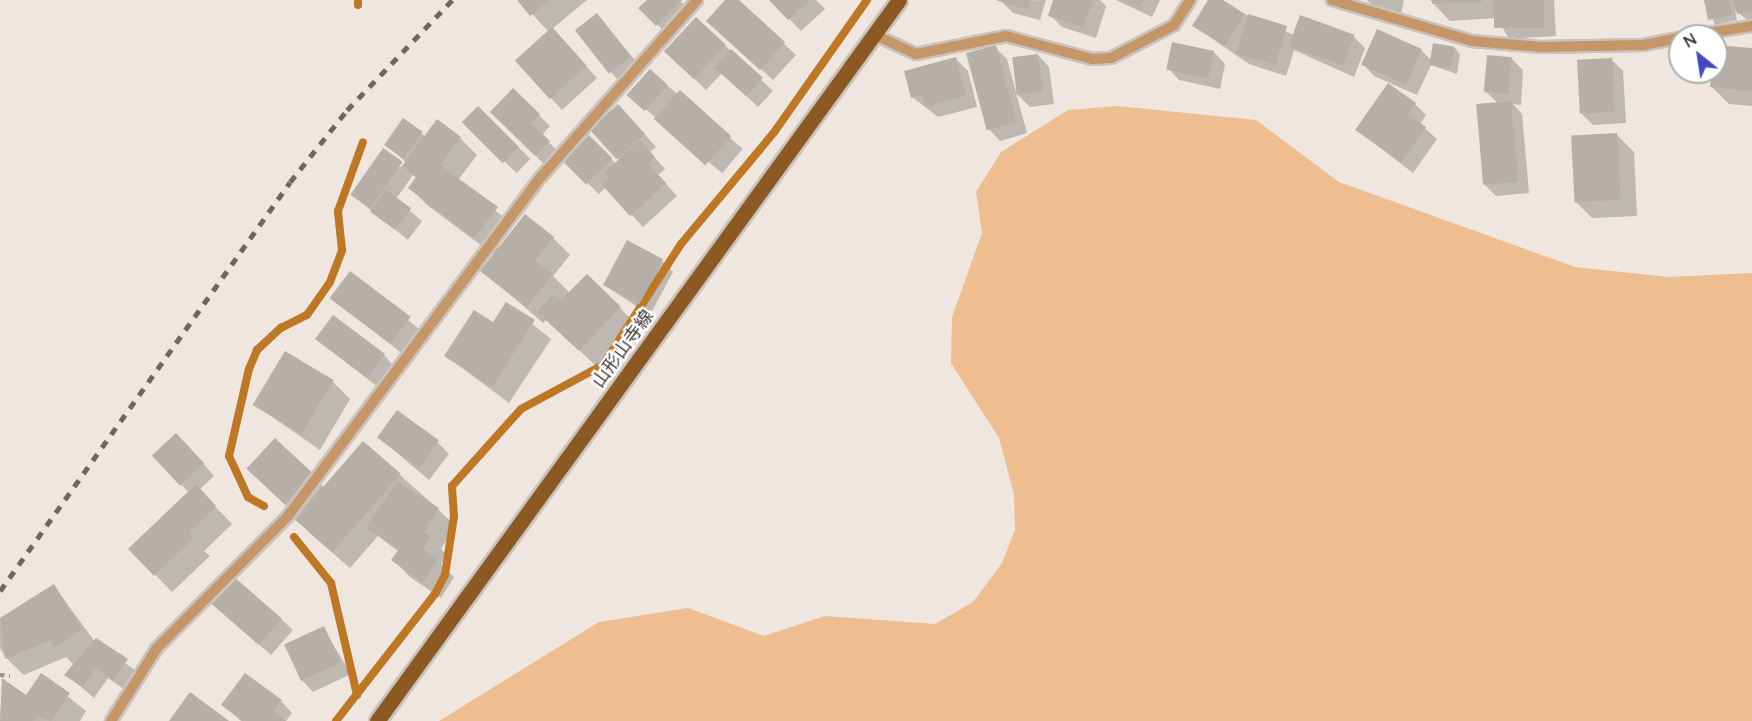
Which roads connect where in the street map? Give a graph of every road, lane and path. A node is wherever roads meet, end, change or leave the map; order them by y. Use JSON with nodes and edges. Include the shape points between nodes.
{"nodes":[{"id":1,"x":697,"y":0,"type":"edge"},
{"id":2,"x":898,"y":0,"type":"edge"},
{"id":3,"x":1190,"y":0,"type":"edge"},
{"id":4,"x":1332,"y":0,"type":"edge"},
{"id":5,"x":1752,"y":26,"type":"edge"},
{"id":6,"x":1728,"y":30,"type":"edge"},
{"id":7,"x":875,"y":35,"type":"junction"},
{"id":8,"x":1668,"y":40,"type":"edge"},
{"id":9,"x":0,"y":675,"type":"edge"},
{"id":10,"x":10,"y":676,"type":"dead end"},
{"id":11,"x":111,"y":721,"type":"edge"},
{"id":12,"x":377,"y":721,"type":"edge"}],
"edges":[{"from":1,"to":11,"type":"lane","via":[[534,187],[288,516],[157,648]]},
{"from":2,"to":7,"type":"main road","name":"山形山寺線"},
{"from":3,"to":7,"type":"lane","via":[[1174,25],[1111,58],[1092,59],[1006,36],[916,54]]},
{"from":4,"to":8,"type":"lane","via":[[1472,41],[1541,47],[1643,45]]},
{"from":5,"to":6,"type":"lane"},
{"from":7,"to":12,"type":"main road","name":"山形山寺線"},
{"from":9,"to":10,"type":"path"}]}
